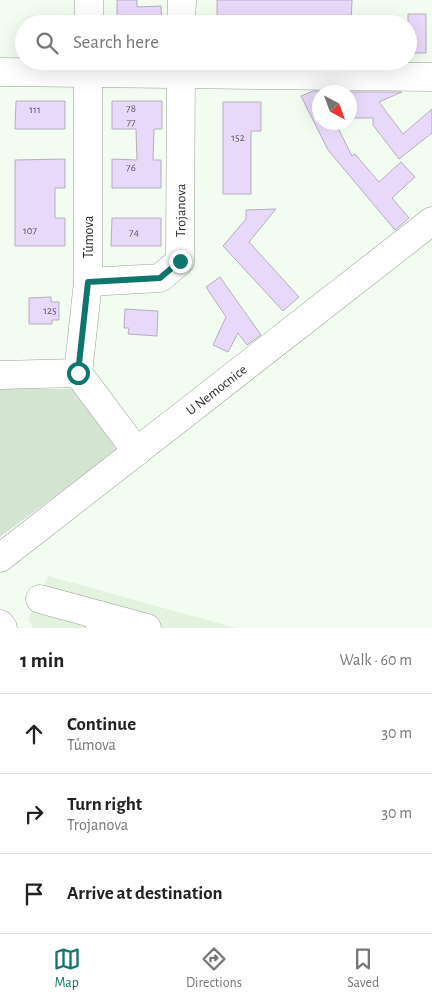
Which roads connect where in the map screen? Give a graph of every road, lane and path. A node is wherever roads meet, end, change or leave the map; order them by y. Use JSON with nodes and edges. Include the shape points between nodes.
{"nodes":[{"id":1,"x":89,"y":0,"type":"edge"},
{"id":2,"x":182,"y":0,"type":"edge"},
{"id":3,"x":89,"y":15,"type":"edge"},
{"id":4,"x":182,"y":15,"type":"edge"},
{"id":5,"x":35,"y":70,"type":"edge"},
{"id":6,"x":88,"y":70,"type":"edge"},
{"id":7,"x":181,"y":70,"type":"edge"},
{"id":8,"x":256,"y":70,"type":"edge"},
{"id":9,"x":0,"y":72,"type":"edge"},
{"id":10,"x":432,"y":77,"type":"edge"},
{"id":11,"x":432,"y":221,"type":"edge"},
{"id":12,"x":88,"y":282,"type":"junction"},
{"id":13,"x":78,"y":373,"type":"junction"},
{"id":14,"x":0,"y":375,"type":"edge"},
{"id":15,"x":137,"y":452,"type":"junction"},
{"id":16,"x":0,"y":558,"type":"edge"},
{"id":17,"x":40,"y":599,"type":"dead end"},
{"id":18,"x":100,"y":621,"type":"edge"},
{"id":19,"x":0,"y":624,"type":"edge"},
{"id":20,"x":3,"y":628,"type":"edge"},
{"id":21,"x":146,"y":628,"type":"edge"}],
"edges":[{"from":1,"to":3,"type":"street"},
{"from":2,"to":4,"type":"street"},
{"from":5,"to":9,"type":"street"},
{"from":6,"to":12,"type":"street","name":"Tůmova"},
{"from":7,"to":12,"type":"street","name":"Trojanova","via":[[180,261],[160,278]]},
{"from":8,"to":10,"type":"street"},
{"from":11,"to":15,"type":"street","name":"U Nemocnice"},
{"from":12,"to":13,"type":"street","name":"Tůmova"},
{"from":13,"to":14,"type":"street"},
{"from":13,"to":15,"type":"street"},
{"from":15,"to":16,"type":"street","name":"U Nemocnice"},
{"from":17,"to":18,"type":"street"},
{"from":18,"to":21,"type":"street"},
{"from":19,"to":20,"type":"street"}]}
